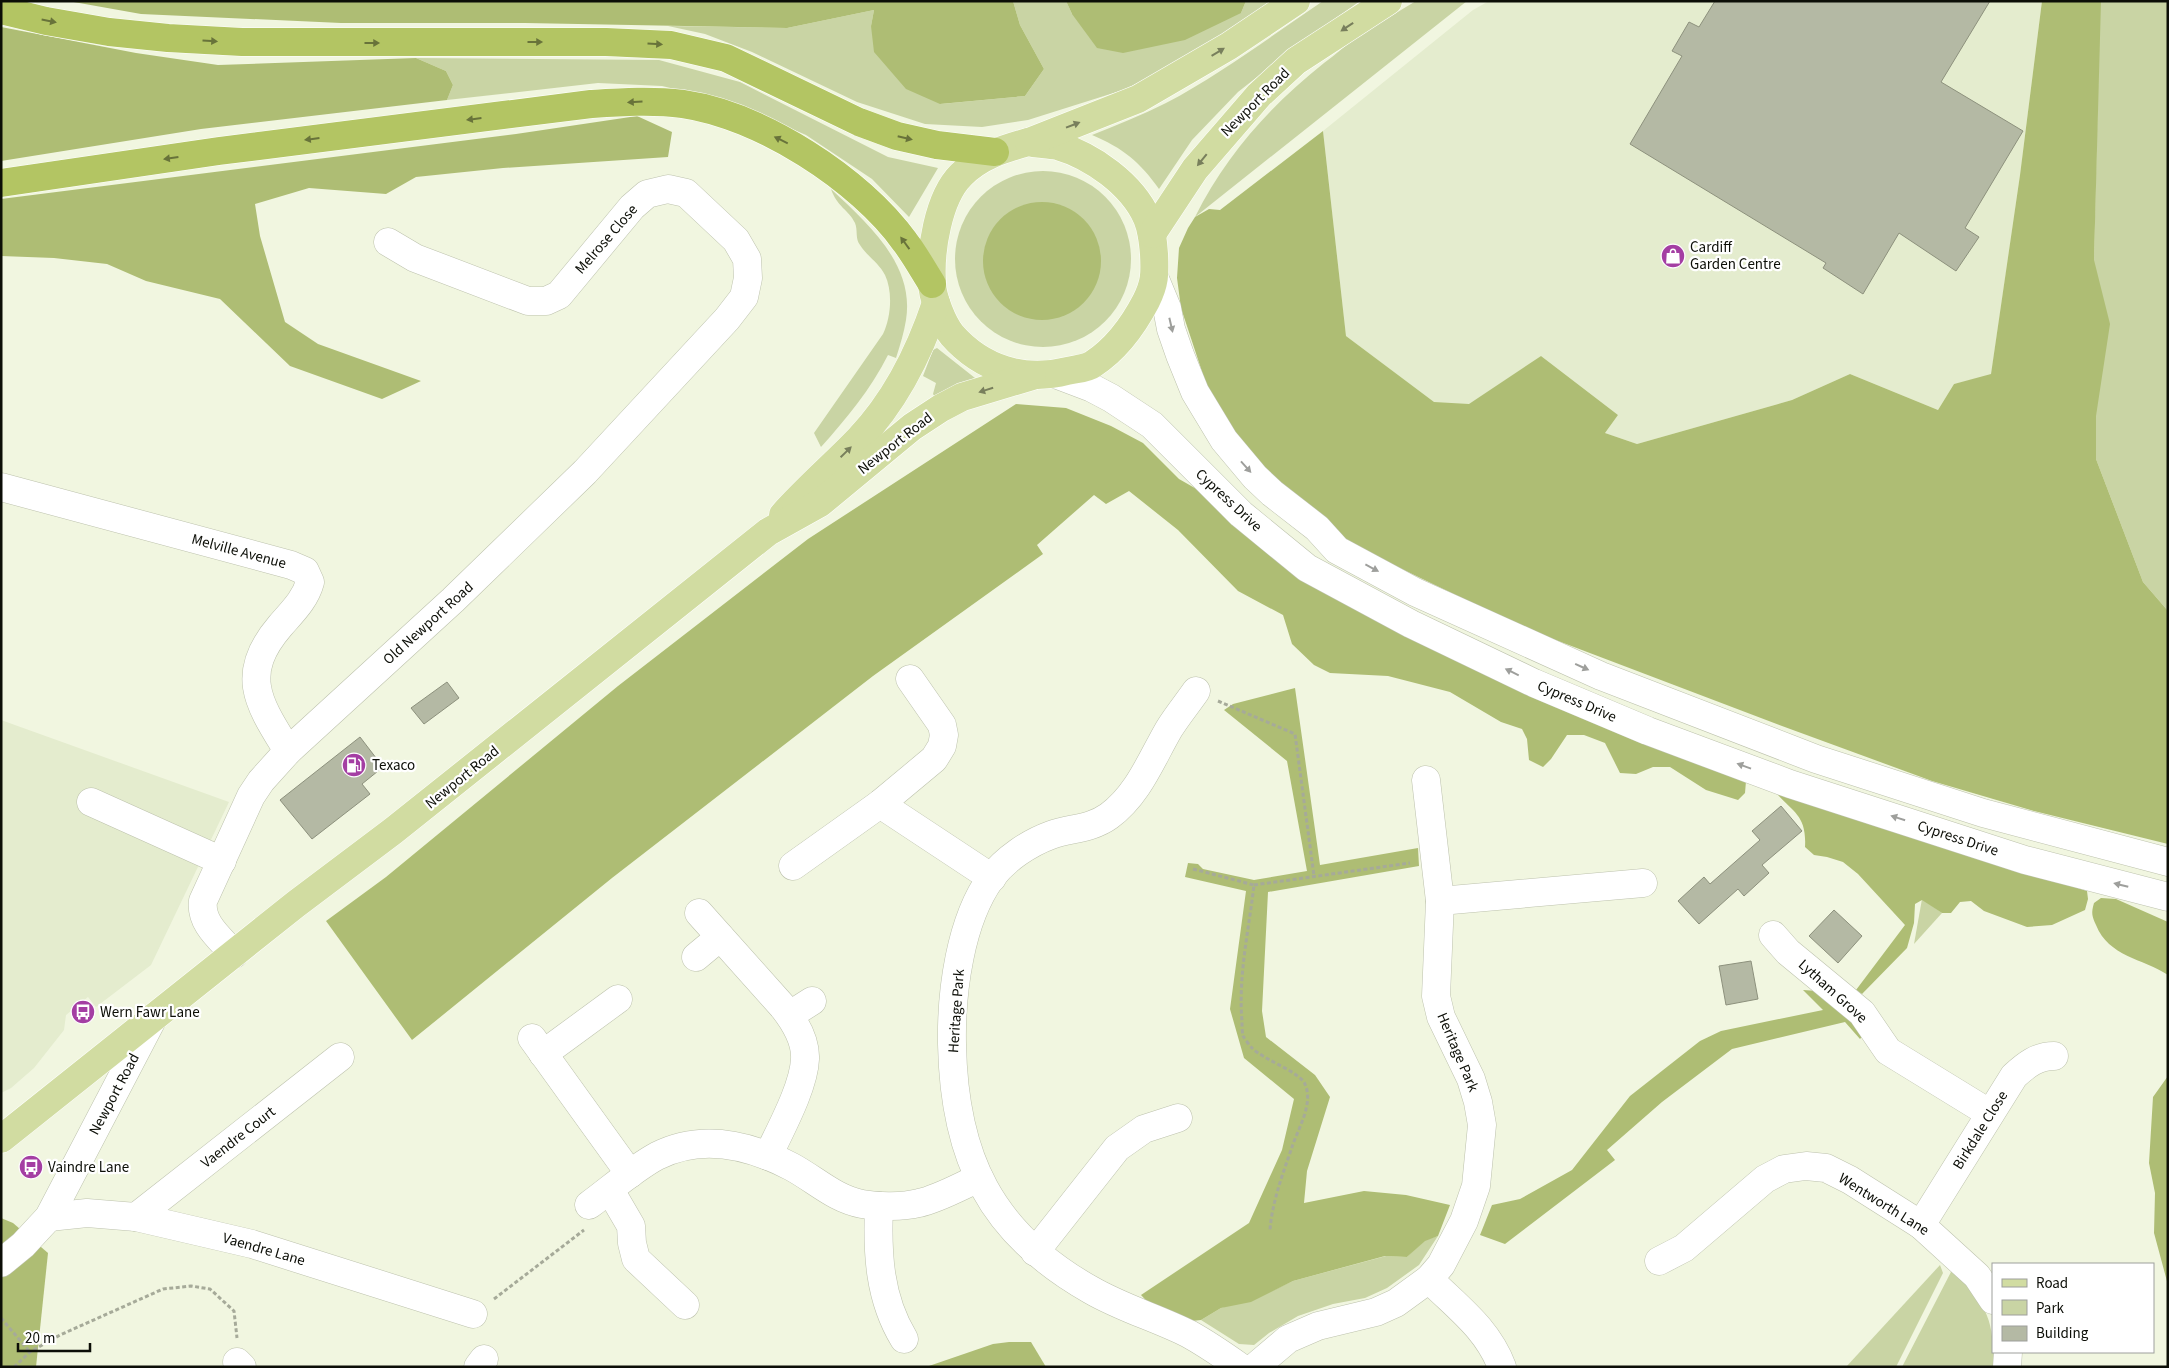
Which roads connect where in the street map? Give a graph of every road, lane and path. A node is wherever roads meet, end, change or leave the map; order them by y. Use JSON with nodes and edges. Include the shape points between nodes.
{"nodes":[{"id":1,"x":1296,"y":1,"type":"edge"},
{"id":2,"x":1388,"y":1,"type":"edge"},
{"id":3,"x":1,"y":10,"type":"edge"},
{"id":4,"x":1028,"y":142,"type":"junction"},
{"id":5,"x":995,"y":152,"type":"junction"},
{"id":6,"x":1,"y":182,"type":"edge"},
{"id":7,"x":1152,"y":234,"type":"junction"},
{"id":8,"x":388,"y":242,"type":"dead end"},
{"id":9,"x":1155,"y":279,"type":"junction"},
{"id":10,"x":934,"y":293,"type":"junction"},
{"id":11,"x":727,"y":319,"type":"joint"},
{"id":12,"x":1044,"y":375,"type":"junction"},
{"id":13,"x":1,"y":487,"type":"edge"},
{"id":14,"x":768,"y":532,"type":"junction"},
{"id":15,"x":910,"y":679,"type":"dead end"},
{"id":16,"x":1196,"y":691,"type":"joint"},
{"id":17,"x":288,"y":751,"type":"junction"},
{"id":18,"x":1426,"y":780,"type":"dead end"},
{"id":19,"x":91,"y":802,"type":"dead end"},
{"id":20,"x":880,"y":804,"type":"junction"},
{"id":21,"x":1436,"y":860,"type":"junction"},
{"id":22,"x":222,"y":861,"type":"junction"},
{"id":23,"x":2168,"y":862,"type":"edge"},
{"id":24,"x":793,"y":866,"type":"dead end"},
{"id":25,"x":1193,"y":869,"type":"dead end"},
{"id":26,"x":1314,"y":876,"type":"junction"},
{"id":27,"x":992,"y":878,"type":"junction"},
{"id":28,"x":1643,"y":883,"type":"dead end"},
{"id":29,"x":1254,"y":885,"type":"junction"},
{"id":30,"x":2168,"y":897,"type":"edge"},
{"id":31,"x":1440,"y":902,"type":"junction"},
{"id":32,"x":699,"y":913,"type":"dead end"},
{"id":33,"x":1773,"y":936,"type":"dead end"},
{"id":34,"x":720,"y":937,"type":"junction"},
{"id":35,"x":234,"y":954,"type":"junction"},
{"id":36,"x":696,"y":957,"type":"dead end"},
{"id":37,"x":618,"y":999,"type":"dead end"},
{"id":38,"x":153,"y":1018,"type":"junction"},
{"id":39,"x":2054,"y":1056,"type":"dead end"},
{"id":40,"x":340,"y":1058,"type":"dead end"},
{"id":41,"x":1989,"y":1113,"type":"junction"},
{"id":42,"x":1178,"y":1118,"type":"dead end"},
{"id":43,"x":1,"y":1139,"type":"edge"},
{"id":44,"x":768,"y":1156,"type":"junction"},
{"id":45,"x":979,"y":1178,"type":"junction"},
{"id":46,"x":612,"y":1193,"type":"junction"},
{"id":47,"x":879,"y":1206,"type":"junction"},
{"id":48,"x":136,"y":1217,"type":"junction"},
{"id":49,"x":49,"y":1218,"type":"junction"},
{"id":50,"x":1921,"y":1225,"type":"junction"},
{"id":51,"x":1270,"y":1230,"type":"dead end"},
{"id":52,"x":1035,"y":1252,"type":"junction"},
{"id":53,"x":1659,"y":1261,"type":"dead end"},
{"id":54,"x":1,"y":1263,"type":"edge"},
{"id":55,"x":1429,"y":1279,"type":"junction"},
{"id":56,"x":1992,"y":1297,"type":"edge"},
{"id":57,"x":685,"y":1305,"type":"dead end"},
{"id":58,"x":474,"y":1314,"type":"joint"},
{"id":59,"x":1,"y":1318,"type":"edge"},
{"id":60,"x":904,"y":1340,"type":"dead end"},
{"id":61,"x":30,"y":1352,"type":"junction"},
{"id":62,"x":2008,"y":1353,"type":"edge"},
{"id":63,"x":240,"y":1364,"type":"edge"},
{"id":64,"x":14,"y":1367,"type":"edge"},
{"id":65,"x":1240,"y":1367,"type":"edge"},
{"id":66,"x":1255,"y":1367,"type":"edge"},
{"id":67,"x":1502,"y":1367,"type":"edge"},
{"id":68,"x":2007,"y":1367,"type":"edge"}],
"edges":[{"from":4,"to":1,"type":"main road","one_way":true,"via":[[1138,100]]},
{"from":2,"to":7,"type":"main road","name":"Newport Road","one_way":true,"via":[[1296,61],[1259,95],[1195,168]]},
{"from":3,"to":5,"type":"highway","one_way":true,"via":[[109,32],[242,42],[606,42],[671,45],[726,58],[858,122],[897,136]]},
{"from":4,"to":5,"type":"main road"},
{"from":4,"to":7,"type":"main road","via":[[1057,146],[1105,170],[1133,197],[1146,216]]},
{"from":5,"to":10,"type":"main road","via":[[966,171],[950,191],[933,249]]},
{"from":10,"to":6,"type":"highway","one_way":true,"via":[[904,241],[862,195],[832,171],[799,149],[750,125],[684,104],[648,101],[591,104]]},
{"from":7,"to":9,"type":"main road"},
{"from":8,"to":11,"type":"street","name":"Melrose Close","via":[[415,258],[528,301],[546,301],[559,295],[632,207],[647,194],[668,189],[686,193],[736,240],[747,260],[744,298]]},
{"from":9,"to":12,"type":"main road","name":"Newport Road","via":[[1137,318],[1107,353],[1091,366]]},
{"from":9,"to":23,"type":"street","one_way":true,"via":[[1195,392],[1224,440],[1255,477],[1318,528],[1337,550],[1416,592],[1601,676],[1816,759],[1983,813]]},
{"from":10,"to":12,"type":"main road","via":[[951,333],[974,356],[997,368]]},
{"from":14,"to":10,"type":"main road","name":"Newport Road","one_way":true,"via":[[891,400],[921,347]]},
{"from":11,"to":17,"type":"street","name":"Old Newport Road","via":[[536,521]]},
{"from":12,"to":14,"type":"main road","name":"Newport Road","one_way":true,"via":[[962,397],[941,408],[912,427],[820,503]]},
{"from":30,"to":12,"type":"street","name":"Cypress Drive","one_way":true,"via":[[2025,860],[1790,784],[1648,731],[1534,683],[1412,624],[1307,568],[1241,514],[1152,425],[1092,388]]},
{"from":13,"to":17,"type":"street","name":"Melville Avenue","via":[[305,571],[310,582],[306,596],[268,640],[260,654],[256,677],[264,711]]},
{"from":14,"to":35,"type":"main road","name":"Newport Road"},
{"from":15,"to":20,"type":"street","via":[[942,724],[942,746],[934,759]]},
{"from":16,"to":26,"type":"path","via":[[1295,734]]},
{"from":16,"to":27,"type":"street","name":"Heritage Park","via":[[1123,805],[1106,819],[1029,846],[1010,859]]},
{"from":17,"to":22,"type":"street","name":"Old Newport Road","via":[[252,796]]},
{"from":18,"to":21,"type":"street","name":"Heritage Park"},
{"from":19,"to":22,"type":"street"},
{"from":20,"to":24,"type":"street"},
{"from":20,"to":27,"type":"street"},
{"from":21,"to":26,"type":"path"},
{"from":21,"to":31,"type":"street","name":"Heritage Park"},
{"from":22,"to":35,"type":"street","name":"Old Newport Road","via":[[202,911],[205,921]]},
{"from":25,"to":29,"type":"path"},
{"from":26,"to":29,"type":"path"},
{"from":27,"to":45,"type":"street","name":"Heritage Park","via":[[969,924],[958,969],[952,1028],[952,1065],[958,1108],[966,1146]]},
{"from":28,"to":31,"type":"street"},
{"from":29,"to":51,"type":"path","via":[[1240,1000],[1243,1035],[1252,1048],[1267,1060],[1298,1076],[1305,1084],[1307,1098],[1305,1114],[1271,1214]]},
{"from":31,"to":55,"type":"street","name":"Heritage Park","via":[[1436,996],[1441,1018],[1472,1079],[1482,1125],[1476,1186],[1470,1208],[1441,1265]]},
{"from":32,"to":34,"type":"street"},
{"from":33,"to":41,"type":"street","name":"Lytham Grove","via":[[1862,1013],[1888,1051]]},
{"from":34,"to":36,"type":"street"},
{"from":34,"to":44,"type":"street","via":[[801,1008],[806,1058],[802,1076]]},
{"from":35,"to":38,"type":"main road","name":"Newport Road"},
{"from":37,"to":46,"type":"street","via":[[537,1046]]},
{"from":38,"to":43,"type":"main road","name":"Newport Road"},
{"from":38,"to":49,"type":"street","name":"Newport Road"},
{"from":39,"to":41,"type":"street","name":"Birkdale Close","via":[[2044,1056],[2025,1066],[2014,1076]]},
{"from":40,"to":48,"type":"street","name":"Vaendre Court"},
{"from":41,"to":50,"type":"street","name":"Birkdale Close"},
{"from":42,"to":52,"type":"street","via":[[1144,1129],[1117,1148]]},
{"from":44,"to":46,"type":"street","via":[[723,1143],[679,1148],[658,1156]]},
{"from":44,"to":47,"type":"street","via":[[793,1167],[836,1196]]},
{"from":45,"to":47,"type":"street","via":[[920,1203]]},
{"from":45,"to":52,"type":"street","name":"Heritage Park","via":[[1015,1233]]},
{"from":46,"to":57,"type":"street","via":[[631,1226],[636,1259]]},
{"from":46,"to":58,"type":"path","via":[[598,1220]]},
{"from":47,"to":60,"type":"street","via":[[878,1259],[884,1293],[893,1322]]},
{"from":48,"to":49,"type":"street","name":"Vaendre Lane","via":[[87,1213]]},
{"from":48,"to":58,"type":"street","name":"Vaendre Lane","via":[[252,1244]]},
{"from":49,"to":54,"type":"street","name":"Newport Road"},
{"from":50,"to":53,"type":"street","name":"Wentworth Lane","via":[[1826,1168],[1784,1169],[1765,1179],[1684,1248]]},
{"from":50,"to":56,"type":"street","name":"Wentworth Lane","via":[[1978,1276]]},
{"from":52,"to":65,"type":"street","name":"Heritage Park","via":[[1091,1290],[1188,1334]]},
{"from":55,"to":66,"type":"street","name":"Heritage Park","via":[[1396,1303],[1376,1312],[1318,1326],[1288,1340]]},
{"from":55,"to":67,"type":"street","via":[[1478,1326],[1494,1347]]},
{"from":59,"to":61,"type":"path"},
{"from":61,"to":63,"type":"path","via":[[163,1289],[191,1286],[210,1289],[234,1311]]},
{"from":61,"to":64,"type":"path"},
{"from":62,"to":68,"type":"street"}]}
